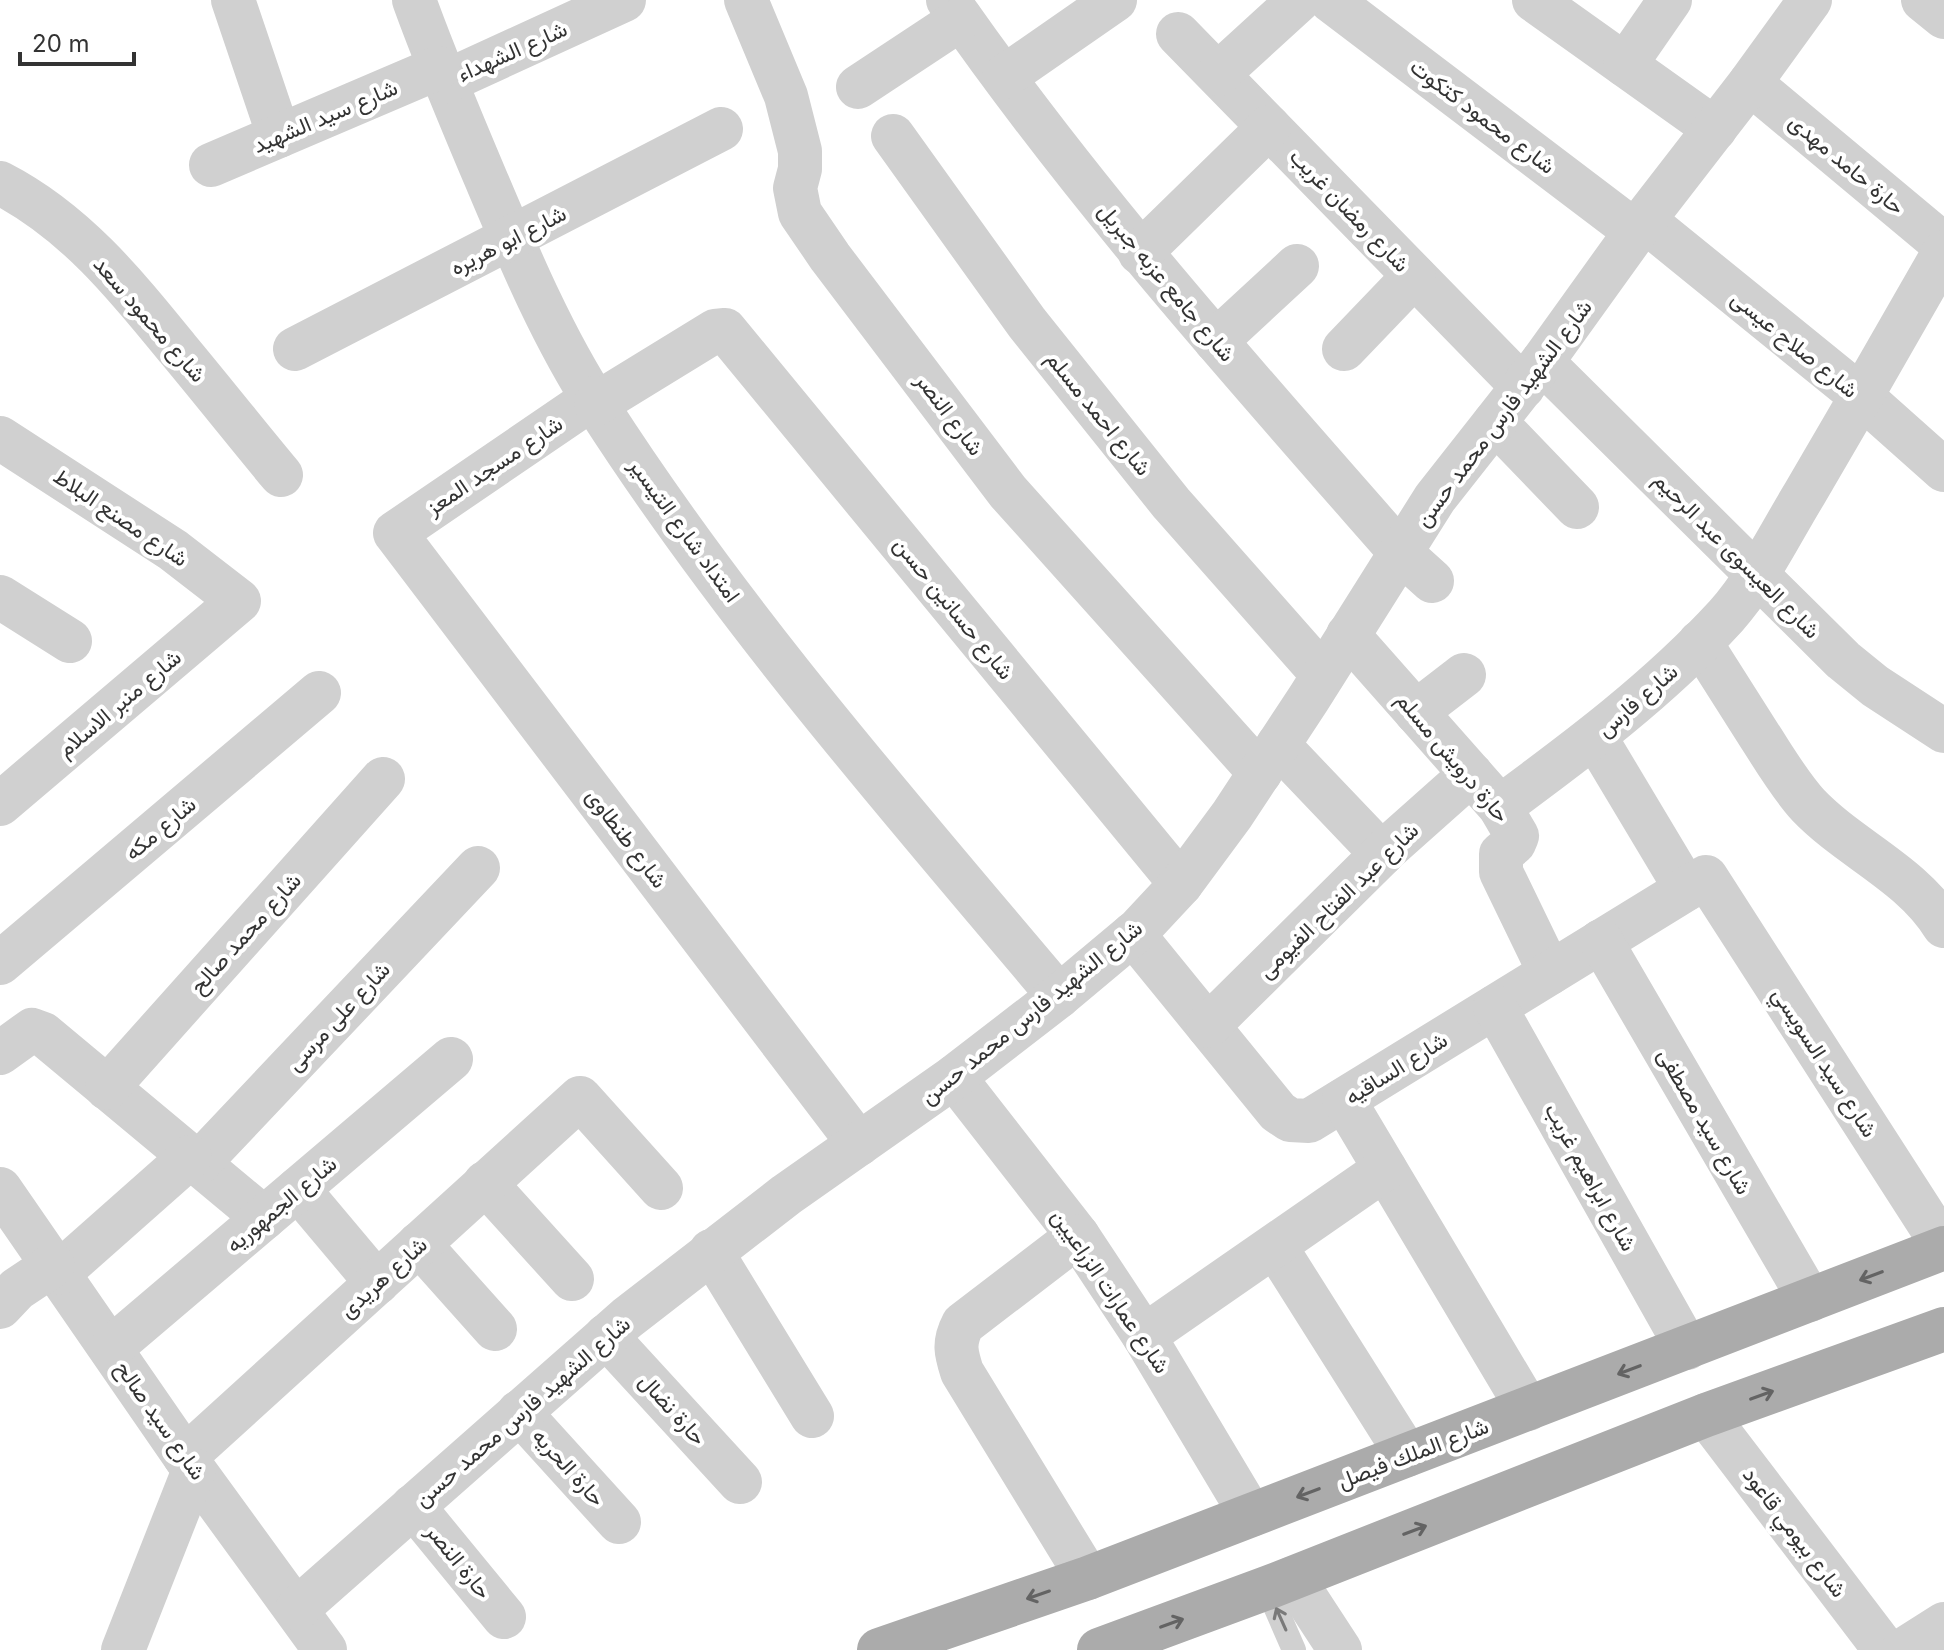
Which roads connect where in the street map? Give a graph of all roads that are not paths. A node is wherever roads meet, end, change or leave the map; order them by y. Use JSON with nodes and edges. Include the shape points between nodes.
{"nodes":[{"id":1,"x":233,"y":0,"type":"edge"},
{"id":2,"x":414,"y":0,"type":"edge"},
{"id":3,"x":624,"y":0,"type":"edge"},
{"id":4,"x":746,"y":0,"type":"edge"},
{"id":5,"x":1115,"y":0,"type":"edge"},
{"id":6,"x":1299,"y":0,"type":"edge"},
{"id":7,"x":1330,"y":0,"type":"edge"},
{"id":8,"x":1670,"y":0,"type":"edge"},
{"id":9,"x":1810,"y":0,"type":"edge"},
{"id":10,"x":1923,"y":0,"type":"edge"},
{"id":11,"x":1548,"y":4,"type":"edge"},
{"id":12,"x":955,"y":10,"type":"edge"},
{"id":13,"x":1944,"y":17,"type":"edge"},
{"id":14,"x":1178,"y":34,"type":"dead end"},
{"id":15,"x":1625,"y":65,"type":"junction"},
{"id":16,"x":1218,"y":74,"type":"junction"},
{"id":17,"x":442,"y":75,"type":"junction"},
{"id":18,"x":1004,"y":77,"type":"junction"},
{"id":19,"x":1750,"y":83,"type":"junction"},
{"id":20,"x":858,"y":87,"type":"dead end"},
{"id":21,"x":1269,"y":127,"type":"junction"},
{"id":22,"x":721,"y":129,"type":"dead end"},
{"id":23,"x":1715,"y":129,"type":"junction"},
{"id":24,"x":279,"y":136,"type":"junction"},
{"id":25,"x":893,"y":136,"type":"dead end"},
{"id":26,"x":211,"y":165,"type":"dead end"},
{"id":27,"x":0,"y":183,"type":"edge"},
{"id":28,"x":1640,"y":226,"type":"junction"},
{"id":29,"x":511,"y":239,"type":"junction"},
{"id":30,"x":1944,"y":245,"type":"edge"},
{"id":31,"x":1944,"y":252,"type":"edge"},
{"id":32,"x":1140,"y":253,"type":"junction"},
{"id":33,"x":1297,"y":266,"type":"dead end"},
{"id":34,"x":1414,"y":276,"type":"junction"},
{"id":35,"x":727,"y":332,"type":"joint"},
{"id":36,"x":1216,"y":341,"type":"junction"},
{"id":37,"x":295,"y":349,"type":"dead end"},
{"id":38,"x":1344,"y":349,"type":"dead end"},
{"id":39,"x":1532,"y":375,"type":"junction"},
{"id":40,"x":1862,"y":397,"type":"junction"},
{"id":41,"x":594,"y":401,"type":"junction"},
{"id":42,"x":1495,"y":422,"type":"junction"},
{"id":43,"x":0,"y":438,"type":"edge"},
{"id":44,"x":1944,"y":470,"type":"edge"},
{"id":45,"x":281,"y":475,"type":"dead end"},
{"id":46,"x":1577,"y":507,"type":"dead end"},
{"id":47,"x":395,"y":533,"type":"joint"},
{"id":48,"x":1416,"y":567,"type":"junction"},
{"id":49,"x":1757,"y":574,"type":"junction"},
{"id":50,"x":0,"y":597,"type":"edge"},
{"id":51,"x":239,"y":601,"type":"joint"},
{"id":52,"x":1348,"y":635,"type":"junction"},
{"id":53,"x":70,"y":641,"type":"dead end"},
{"id":54,"x":1700,"y":642,"type":"junction"},
{"id":55,"x":1323,"y":675,"type":"junction"},
{"id":56,"x":1464,"y":675,"type":"dead end"},
{"id":57,"x":319,"y":693,"type":"dead end"},
{"id":58,"x":1416,"y":712,"type":"junction"},
{"id":59,"x":1944,"y":731,"type":"edge"},
{"id":60,"x":1595,"y":737,"type":"junction"},
{"id":61,"x":1269,"y":759,"type":"junction"},
{"id":62,"x":1471,"y":774,"type":"junction"},
{"id":63,"x":383,"y":779,"type":"dead end"},
{"id":64,"x":0,"y":804,"type":"edge"},
{"id":65,"x":1500,"y":807,"type":"junction"},
{"id":66,"x":1382,"y":854,"type":"junction"},
{"id":67,"x":478,"y":868,"type":"dead end"},
{"id":68,"x":1696,"y":883,"type":"junction"},
{"id":69,"x":1181,"y":884,"type":"junction"},
{"id":70,"x":1944,"y":926,"type":"edge"},
{"id":71,"x":1133,"y":934,"type":"junction"},
{"id":72,"x":1601,"y":941,"type":"junction"},
{"id":73,"x":0,"y":963,"type":"edge"},
{"id":74,"x":1550,"y":973,"type":"junction"},
{"id":75,"x":1059,"y":996,"type":"junction"},
{"id":76,"x":1495,"y":1007,"type":"junction"},
{"id":77,"x":1208,"y":1026,"type":"junction"},
{"id":78,"x":0,"y":1053,"type":"edge"},
{"id":79,"x":451,"y":1059,"type":"dead end"},
{"id":80,"x":954,"y":1077,"type":"junction"},
{"id":81,"x":107,"y":1088,"type":"junction"},
{"id":82,"x":1344,"y":1100,"type":"junction"},
{"id":83,"x":859,"y":1144,"type":"junction"},
{"id":84,"x":194,"y":1160,"type":"junction"},
{"id":85,"x":1385,"y":1169,"type":"junction"},
{"id":86,"x":485,"y":1183,"type":"junction"},
{"id":87,"x":661,"y":1188,"type":"dead end"},
{"id":88,"x":0,"y":1189,"type":"edge"},
{"id":89,"x":298,"y":1189,"type":"junction"},
{"id":90,"x":264,"y":1218,"type":"junction"},
{"id":91,"x":1078,"y":1236,"type":"junction"},
{"id":92,"x":419,"y":1244,"type":"junction"},
{"id":93,"x":1275,"y":1246,"type":"junction"},
{"id":94,"x":1944,"y":1248,"type":"edge"},
{"id":95,"x":711,"y":1251,"type":"junction"},
{"id":96,"x":56,"y":1269,"type":"junction"},
{"id":97,"x":572,"y":1279,"type":"dead end"},
{"id":98,"x":377,"y":1283,"type":"junction"},
{"id":99,"x":1810,"y":1300,"type":"junction"},
{"id":100,"x":0,"y":1307,"type":"edge"},
{"id":101,"x":495,"y":1329,"type":"dead end"},
{"id":102,"x":1944,"y":1329,"type":"edge"},
{"id":103,"x":606,"y":1336,"type":"junction"},
{"id":104,"x":1144,"y":1336,"type":"junction"},
{"id":105,"x":111,"y":1348,"type":"junction"},
{"id":106,"x":1687,"y":1348,"type":"junction"},
{"id":107,"x":1528,"y":1409,"type":"junction"},
{"id":108,"x":519,"y":1412,"type":"junction"},
{"id":109,"x":1706,"y":1415,"type":"junction"},
{"id":110,"x":812,"y":1416,"type":"dead end"},
{"id":111,"x":1407,"y":1455,"type":"junction"},
{"id":112,"x":190,"y":1463,"type":"junction"},
{"id":113,"x":740,"y":1482,"type":"dead end"},
{"id":114,"x":413,"y":1506,"type":"junction"},
{"id":115,"x":1251,"y":1515,"type":"junction"},
{"id":116,"x":619,"y":1522,"type":"dead end"},
{"id":117,"x":1088,"y":1578,"type":"junction"},
{"id":118,"x":1280,"y":1583,"type":"junction"},
{"id":119,"x":297,"y":1609,"type":"junction"},
{"id":120,"x":504,"y":1617,"type":"dead end"},
{"id":121,"x":1944,"y":1624,"type":"edge"},
{"id":122,"x":123,"y":1650,"type":"edge"},
{"id":123,"x":325,"y":1650,"type":"edge"},
{"id":124,"x":879,"y":1650,"type":"edge"},
{"id":125,"x":1099,"y":1650,"type":"edge"},
{"id":126,"x":1294,"y":1650,"type":"edge"},
{"id":127,"x":1340,"y":1650,"type":"edge"},
{"id":128,"x":1885,"y":1650,"type":"edge"},
{"id":129,"x":1903,"y":1650,"type":"edge"}],
"edges":[{"from":1,"to":24,"type":"street"},
{"from":2,"to":17,"type":"street","name":"امتداد شارع التيسير"},
{"from":3,"to":17,"type":"street","name":"شارع الشهداء"},
{"from":4,"to":61,"type":"street","name":"شارع النصر","via":[[786,96],[800,151],[795,188],[800,213],[830,257],[1008,492]]},
{"from":5,"to":18,"type":"street"},
{"from":6,"to":16,"type":"street"},
{"from":7,"to":28,"type":"street","name":"شارع محمود كتكوت"},
{"from":8,"to":15,"type":"street"},
{"from":9,"to":19,"type":"street","name":"شارع الشهيد فارس محمد حسن"},
{"from":10,"to":13,"type":"street"},
{"from":11,"to":15,"type":"street"},
{"from":12,"to":18,"type":"street","name":"شارع جامع عزبه جبريل"},
{"from":12,"to":20,"type":"street"},
{"from":14,"to":16,"type":"street","name":"شارع رمضان غريب"},
{"from":15,"to":23,"type":"street"},
{"from":16,"to":21,"type":"street","name":"شارع رمضان غريب"},
{"from":17,"to":24,"type":"street","name":"شارع سيد الشهيد"},
{"from":17,"to":29,"type":"street","name":"امتداد شارع التيسير"},
{"from":18,"to":32,"type":"street","name":"شارع جامع عزبه جبريل"},
{"from":19,"to":23,"type":"street","name":"شارع الشهيد فارس محمد حسن"},
{"from":19,"to":30,"type":"street","name":"حارة حامد مهدى"},
{"from":21,"to":32,"type":"street"},
{"from":21,"to":34,"type":"street","name":"شارع رمضان غريب"},
{"from":22,"to":29,"type":"street","name":"شارع ابو هريره"},
{"from":23,"to":28,"type":"street","name":"شارع الشهيد فارس محمد حسن"},
{"from":24,"to":26,"type":"street","name":"شارع سيد الشهيد"},
{"from":25,"to":55,"type":"street","name":"شارع احمد مسلم","via":[[1027,323],[1171,503]]},
{"from":27,"to":45,"type":"street","name":"شارع محمود سعد","via":[[76,234],[125,284]]},
{"from":28,"to":39,"type":"street","name":"شارع الشهيد فارس محمد حسن"},
{"from":28,"to":40,"type":"street","name":"شارع صلاح عيسى"},
{"from":29,"to":37,"type":"street","name":"شارع ابو هريره"},
{"from":29,"to":41,"type":"street","name":"امتداد شارع التيسير"},
{"from":31,"to":40,"type":"street","name":"شارع فارس"},
{"from":32,"to":36,"type":"street","name":"شارع جامع عزبه جبريل"},
{"from":33,"to":36,"type":"street"},
{"from":34,"to":38,"type":"street"},
{"from":34,"to":39,"type":"street","name":"شارع رمضان غريب"},
{"from":35,"to":41,"type":"street","name":"شارع مسجد المعز","via":[[715,331]]},
{"from":35,"to":69,"type":"street","name":"شارع حسانين حسن"},
{"from":36,"to":48,"type":"street","name":"شارع جامع عزبه جبريل"},
{"from":39,"to":42,"type":"street","name":"شارع الشهيد فارس محمد حسن"},
{"from":39,"to":49,"type":"street","name":"شارع العيسوى عبد الرحيم"},
{"from":40,"to":44,"type":"street","name":"شارع صلاح عيسى"},
{"from":40,"to":49,"type":"street","name":"شارع فارس"},
{"from":41,"to":47,"type":"street","name":"شارع مسجد المعز"},
{"from":41,"to":75,"type":"street","name":"امتداد شارع التيسير","via":[[722,583],[873,775]]},
{"from":42,"to":46,"type":"street"},
{"from":42,"to":48,"type":"street","name":"شارع الشهيد فارس محمد حسن","via":[[1435,498]]},
{"from":43,"to":51,"type":"street","name":"شارع مصنع البلاط","via":[[173,550]]},
{"from":47,"to":83,"type":"street","name":"شارع طنطاوى"},
{"from":48,"to":52,"type":"street","name":"شارع الشهيد فارس محمد حسن"},
{"from":49,"to":54,"type":"street","name":"شارع فارس"},
{"from":49,"to":59,"type":"street","name":"شارع العيسوى عبد الرحيم","via":[[1843,660]]},
{"from":50,"to":53,"type":"street"},
{"from":51,"to":64,"type":"street","name":"شارع منبر الاسلام"},
{"from":52,"to":55,"type":"street","name":"شارع الشهيد فارس محمد حسن"},
{"from":52,"to":58,"type":"street","name":"حارة درويش مسلم"},
{"from":54,"to":60,"type":"street","name":"شارع فارس"},
{"from":54,"to":70,"type":"street","via":[[1806,803],[1898,875]]},
{"from":55,"to":61,"type":"street","name":"شارع الشهيد فارس محمد حسن"},
{"from":56,"to":58,"type":"street"},
{"from":57,"to":73,"type":"street","name":"شارع مكه"},
{"from":58,"to":62,"type":"street","name":"حارة درويش مسلم"},
{"from":60,"to":65,"type":"street","name":"شارع فارس"},
{"from":60,"to":68,"type":"street","name":"شارع سيد السويسي"},
{"from":61,"to":66,"type":"street","name":"شارع النصر"},
{"from":61,"to":69,"type":"street","name":"شارع الشهيد فارس محمد حسن"},
{"from":62,"to":65,"type":"street","name":"حارة درويش مسلم"},
{"from":62,"to":66,"type":"street","name":"شارع عبد الفتاح الفيومى"},
{"from":63,"to":81,"type":"street","name":"شارع محمد صالح"},
{"from":65,"to":74,"type":"street","name":"حارة درويش مسلم","via":[[1517,836],[1501,854],[1501,872]]},
{"from":66,"to":77,"type":"street","name":"شارع عبد الفتاح الفيومى"},
{"from":67,"to":84,"type":"street","name":"شارع على مرسى"},
{"from":68,"to":72,"type":"street","name":"شارع الساقيه"},
{"from":68,"to":94,"type":"street","name":"شارع سيد السويسي"},
{"from":69,"to":71,"type":"street","name":"شارع الشهيد فارس محمد حسن"},
{"from":71,"to":75,"type":"street","name":"شارع الشهيد فارس محمد حسن"},
{"from":71,"to":77,"type":"street","name":"شارع الساقيه"},
{"from":72,"to":74,"type":"street","name":"شارع الساقيه"},
{"from":72,"to":99,"type":"street","name":"شارع سيد مصطفى"},
{"from":74,"to":76,"type":"street","name":"شارع الساقيه"},
{"from":75,"to":80,"type":"street","name":"شارع الشهيد فارس محمد حسن"},
{"from":76,"to":82,"type":"street","name":"شارع الساقيه"},
{"from":76,"to":106,"type":"street","name":"شارع ابراهيم غريب"},
{"from":77,"to":82,"type":"street","name":"شارع الساقيه","via":[[1290,1120],[1309,1121]]},
{"from":78,"to":81,"type":"street","via":[[32,1030]]},
{"from":79,"to":89,"type":"street","name":"شارع الجمهوريه"},
{"from":80,"to":83,"type":"street","name":"شارع الشهيد فارس محمد حسن"},
{"from":80,"to":91,"type":"street","name":"شارع عمارات الزراعيين"},
{"from":81,"to":84,"type":"street"},
{"from":82,"to":85,"type":"street"},
{"from":83,"to":95,"type":"street","name":"شارع الشهيد فارس محمد حسن"},
{"from":84,"to":90,"type":"street"},
{"from":84,"to":96,"type":"street","name":"شارع على مرسى"},
{"from":85,"to":93,"type":"street"},
{"from":85,"to":107,"type":"street"},
{"from":86,"to":87,"type":"street","name":"شارع هريدى","via":[[580,1098]]},
{"from":86,"to":92,"type":"street","name":"شارع هريدى"},
{"from":86,"to":97,"type":"street"},
{"from":88,"to":96,"type":"street","name":"شارع سيد صالح"},
{"from":89,"to":90,"type":"street","name":"شارع الجمهوريه"},
{"from":89,"to":98,"type":"street"},
{"from":90,"to":105,"type":"street","name":"شارع الجمهوريه"},
{"from":91,"to":104,"type":"street","name":"شارع عمارات الزراعيين"},
{"from":91,"to":117,"type":"street","via":[[963,1324],[955,1350],[962,1372]]},
{"from":92,"to":98,"type":"street","name":"شارع هريدى"},
{"from":92,"to":101,"type":"street"},
{"from":93,"to":104,"type":"street"},
{"from":93,"to":111,"type":"street"},
{"from":94,"to":99,"type":"main road","name":"شارع الملك فيصل","one_way":true},
{"from":95,"to":103,"type":"street","name":"شارع الشهيد فارس محمد حسن"},
{"from":95,"to":110,"type":"street"},
{"from":96,"to":100,"type":"street","name":"شارع على مرسى","via":[[17,1289]]},
{"from":96,"to":105,"type":"street","name":"شارع سيد صالح"},
{"from":98,"to":112,"type":"street","name":"شارع هريدى"},
{"from":99,"to":106,"type":"main road","name":"شارع الملك فيصل"},
{"from":109,"to":102,"type":"main road","one_way":true},
{"from":103,"to":108,"type":"street","name":"شارع الشهيد فارس محمد حسن"},
{"from":103,"to":113,"type":"street","name":"حارة نضال"},
{"from":104,"to":115,"type":"street","name":"شارع عمارات الزراعيين"},
{"from":105,"to":112,"type":"street","name":"شارع سيد صالح"},
{"from":106,"to":107,"type":"main road","name":"شارع الملك فيصل","one_way":true},
{"from":107,"to":111,"type":"main road","name":"شارع الملك فيصل"},
{"from":108,"to":114,"type":"street","name":"شارع الشهيد فارس محمد حسن"},
{"from":108,"to":116,"type":"street","name":"حارة الحريه"},
{"from":118,"to":109,"type":"main road","one_way":true},
{"from":109,"to":128,"type":"street","name":"شارع بيومي قاعود"},
{"from":111,"to":115,"type":"main road","name":"شارع الملك فيصل","one_way":true},
{"from":112,"to":119,"type":"street","name":"شارع سيد صالح"},
{"from":112,"to":122,"type":"street"},
{"from":114,"to":119,"type":"street","name":"شارع الشهيد فارس محمد حسن"},
{"from":114,"to":120,"type":"street","name":"حارة النصر"},
{"from":115,"to":117,"type":"main road","name":"شارع الملك فيصل"},
{"from":117,"to":124,"type":"main road","name":"شارع الملك فيصل","one_way":true},
{"from":125,"to":118,"type":"main road","one_way":true},
{"from":126,"to":118,"type":"lane","one_way":true},
{"from":118,"to":127,"type":"street"},
{"from":119,"to":123,"type":"street","name":"شارع سيد صالح"},
{"from":121,"to":129,"type":"street"}]}
